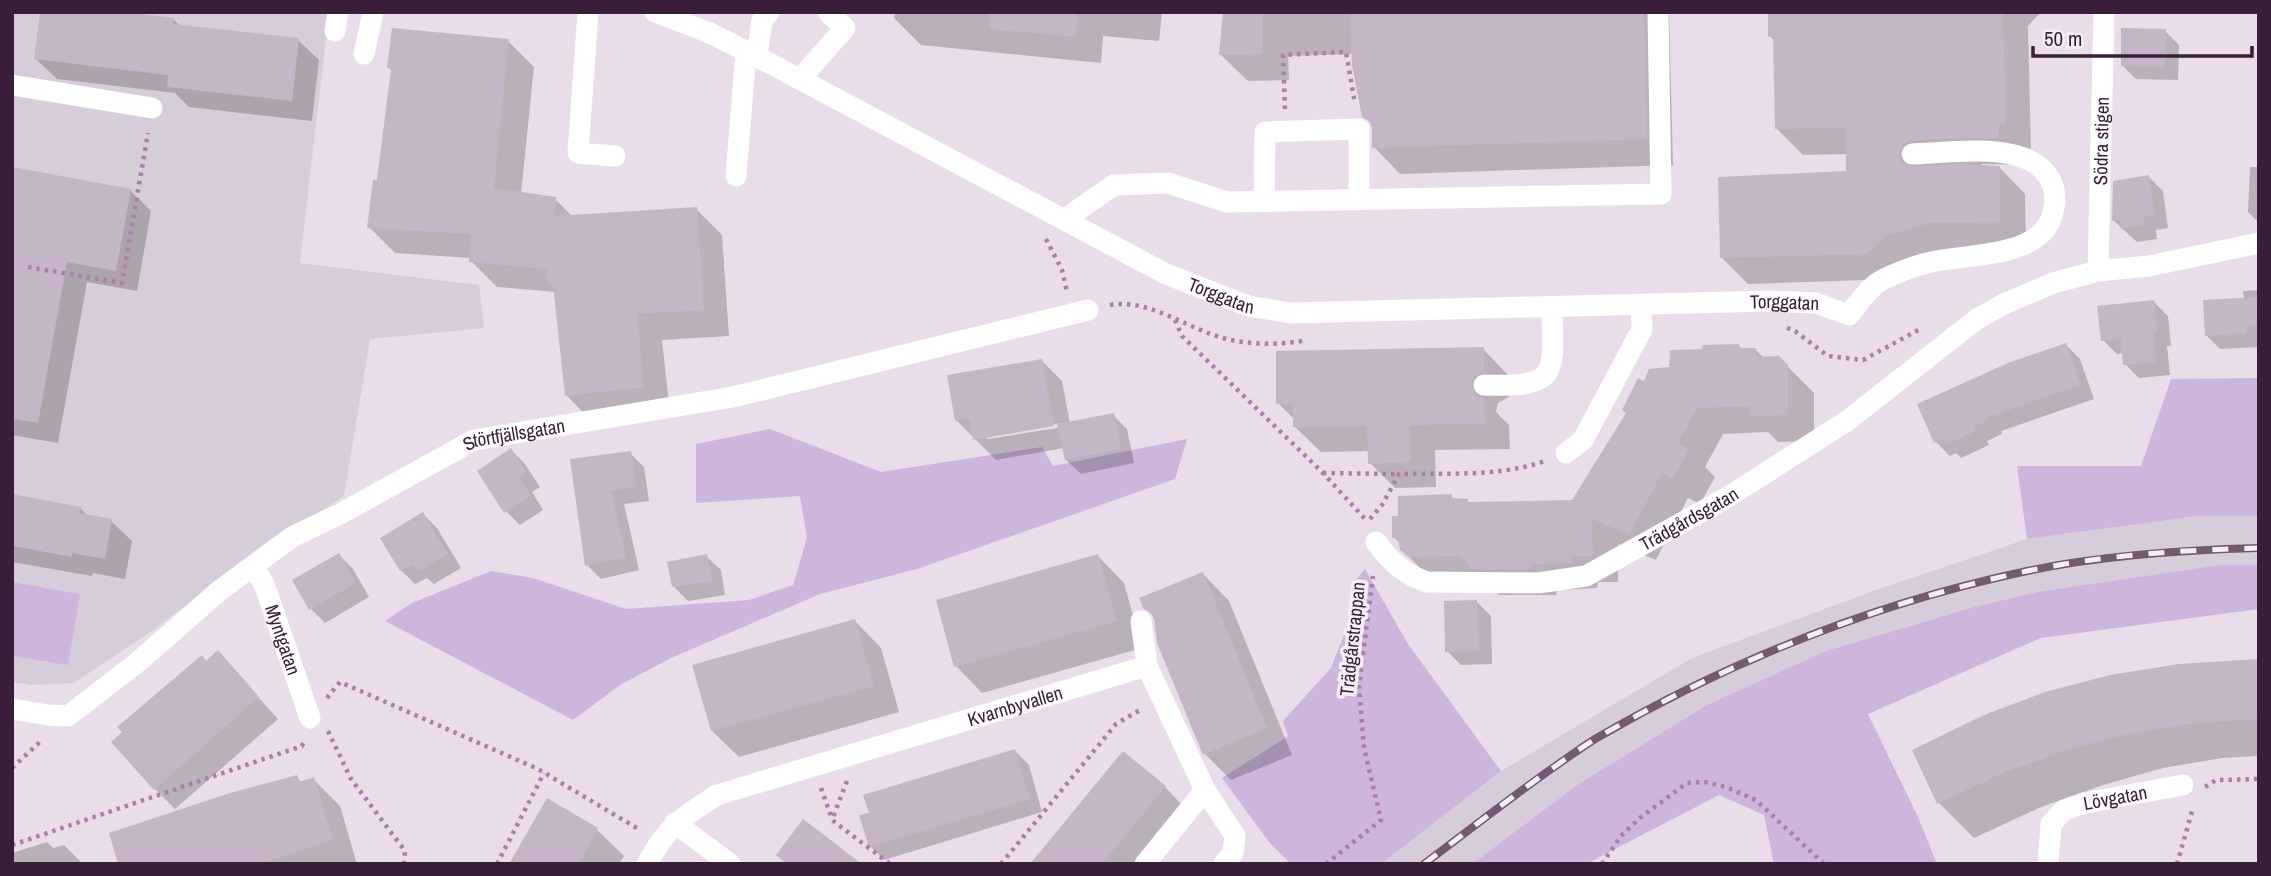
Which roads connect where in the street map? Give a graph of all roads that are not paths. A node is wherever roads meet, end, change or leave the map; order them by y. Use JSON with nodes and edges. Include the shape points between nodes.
{"nodes":[{"id":1,"x":373,"y":12,"type":"edge"},
{"id":2,"x":587,"y":12,"type":"edge"},
{"id":3,"x":655,"y":12,"type":"edge"},
{"id":4,"x":769,"y":12,"type":"edge"},
{"id":5,"x":828,"y":12,"type":"edge"},
{"id":6,"x":1658,"y":12,"type":"edge"},
{"id":7,"x":2104,"y":12,"type":"edge"},
{"id":8,"x":364,"y":54,"type":"dead end"},
{"id":9,"x":752,"y":54,"type":"junction"},
{"id":10,"x":800,"y":79,"type":"junction"},
{"id":11,"x":12,"y":85,"type":"edge"},
{"id":12,"x":152,"y":108,"type":"road end"},
{"id":13,"x":1912,"y":154,"type":"dead end"},
{"id":14,"x":615,"y":156,"type":"dead end"},
{"id":15,"x":736,"y":176,"type":"dead end"},
{"id":16,"x":1359,"y":198,"type":"junction"},
{"id":17,"x":1264,"y":201,"type":"junction"},
{"id":18,"x":1065,"y":219,"type":"junction"},
{"id":19,"x":2259,"y":243,"type":"edge"},
{"id":20,"x":2098,"y":271,"type":"junction"},
{"id":21,"x":1641,"y":304,"type":"junction"},
{"id":22,"x":1552,"y":308,"type":"junction"},
{"id":23,"x":1088,"y":310,"type":"road end"},
{"id":24,"x":1484,"y":385,"type":"dead end"},
{"id":25,"x":1566,"y":453,"type":"road end"},
{"id":26,"x":1376,"y":542,"type":"road end"},
{"id":27,"x":253,"y":566,"type":"junction"},
{"id":28,"x":1141,"y":621,"type":"dead end"},
{"id":29,"x":1147,"y":666,"type":"junction"},
{"id":30,"x":12,"y":709,"type":"edge"},
{"id":31,"x":310,"y":718,"type":"road end"},
{"id":32,"x":1205,"y":790,"type":"junction"},
{"id":33,"x":2193,"y":792,"type":"road end"},
{"id":34,"x":675,"y":823,"type":"junction"},
{"id":35,"x":647,"y":864,"type":"edge"},
{"id":36,"x":730,"y":864,"type":"edge"},
{"id":37,"x":1145,"y":864,"type":"edge"},
{"id":38,"x":1224,"y":864,"type":"edge"},
{"id":39,"x":2048,"y":864,"type":"edge"}],
"edges":[{"from":1,"to":8,"type":"street"},
{"from":2,"to":14,"type":"street","via":[[578,153]]},
{"from":3,"to":9,"type":"street","name":"Torggatan"},
{"from":4,"to":9,"type":"street"},
{"from":5,"to":10,"type":"street","via":[[845,28]]},
{"from":6,"to":16,"type":"street","via":[[1661,194]]},
{"from":7,"to":20,"type":"street","name":"Södra stigen"},
{"from":9,"to":10,"type":"street","name":"Torggatan"},
{"from":9,"to":15,"type":"street"},
{"from":10,"to":18,"type":"street","name":"Torggatan"},
{"from":11,"to":12,"type":"street"},
{"from":13,"to":21,"type":"street","name":"Torggatan","via":[[1999,151],[2028,158],[2042,167],[2053,183],[2055,199],[2046,229],[2029,242],[1999,252],[1927,263],[1878,283],[1849,315],[1816,303]]},
{"from":16,"to":17,"type":"street"},
{"from":16,"to":17,"type":"street","via":[[1359,130],[1265,132]]},
{"from":17,"to":18,"type":"street","via":[[1227,202],[1168,183],[1114,185]]},
{"from":18,"to":22,"type":"street","name":"Torggatan","via":[[1166,274],[1248,306],[1291,313]]},
{"from":19,"to":20,"type":"street","name":"Trädgårdsgatan","via":[[2149,266]]},
{"from":20,"to":26,"type":"street","name":"Trädgårdsgatan","via":[[2053,283],[1977,319],[1847,421],[1728,497],[1586,576],[1538,583],[1427,582],[1410,577]]},
{"from":21,"to":22,"type":"street","name":"Torggatan"},
{"from":21,"to":25,"type":"street","via":[[1642,330],[1583,440]]},
{"from":22,"to":24,"type":"street","via":[[1552,360],[1541,380],[1530,385]]},
{"from":23,"to":27,"type":"street","name":"Störtfjällsgatan","via":[[733,397],[474,440],[292,537]]},
{"from":27,"to":30,"type":"street","name":"Störtfjällsgatan","via":[[68,716]]},
{"from":27,"to":31,"type":"street","name":"Myntgatan","via":[[264,584]]},
{"from":28,"to":29,"type":"street"},
{"from":29,"to":32,"type":"street"},
{"from":29,"to":34,"type":"street","name":"Kvarnbyvallen","via":[[717,795]]},
{"from":32,"to":37,"type":"street"},
{"from":32,"to":38,"type":"street","via":[[1235,836],[1233,853]]},
{"from":33,"to":39,"type":"street","name":"Lövgatan","via":[[2085,803],[2064,810],[2051,824]]},
{"from":34,"to":35,"type":"street","name":"Kvarnbyvallen"},
{"from":34,"to":36,"type":"street"}]}
